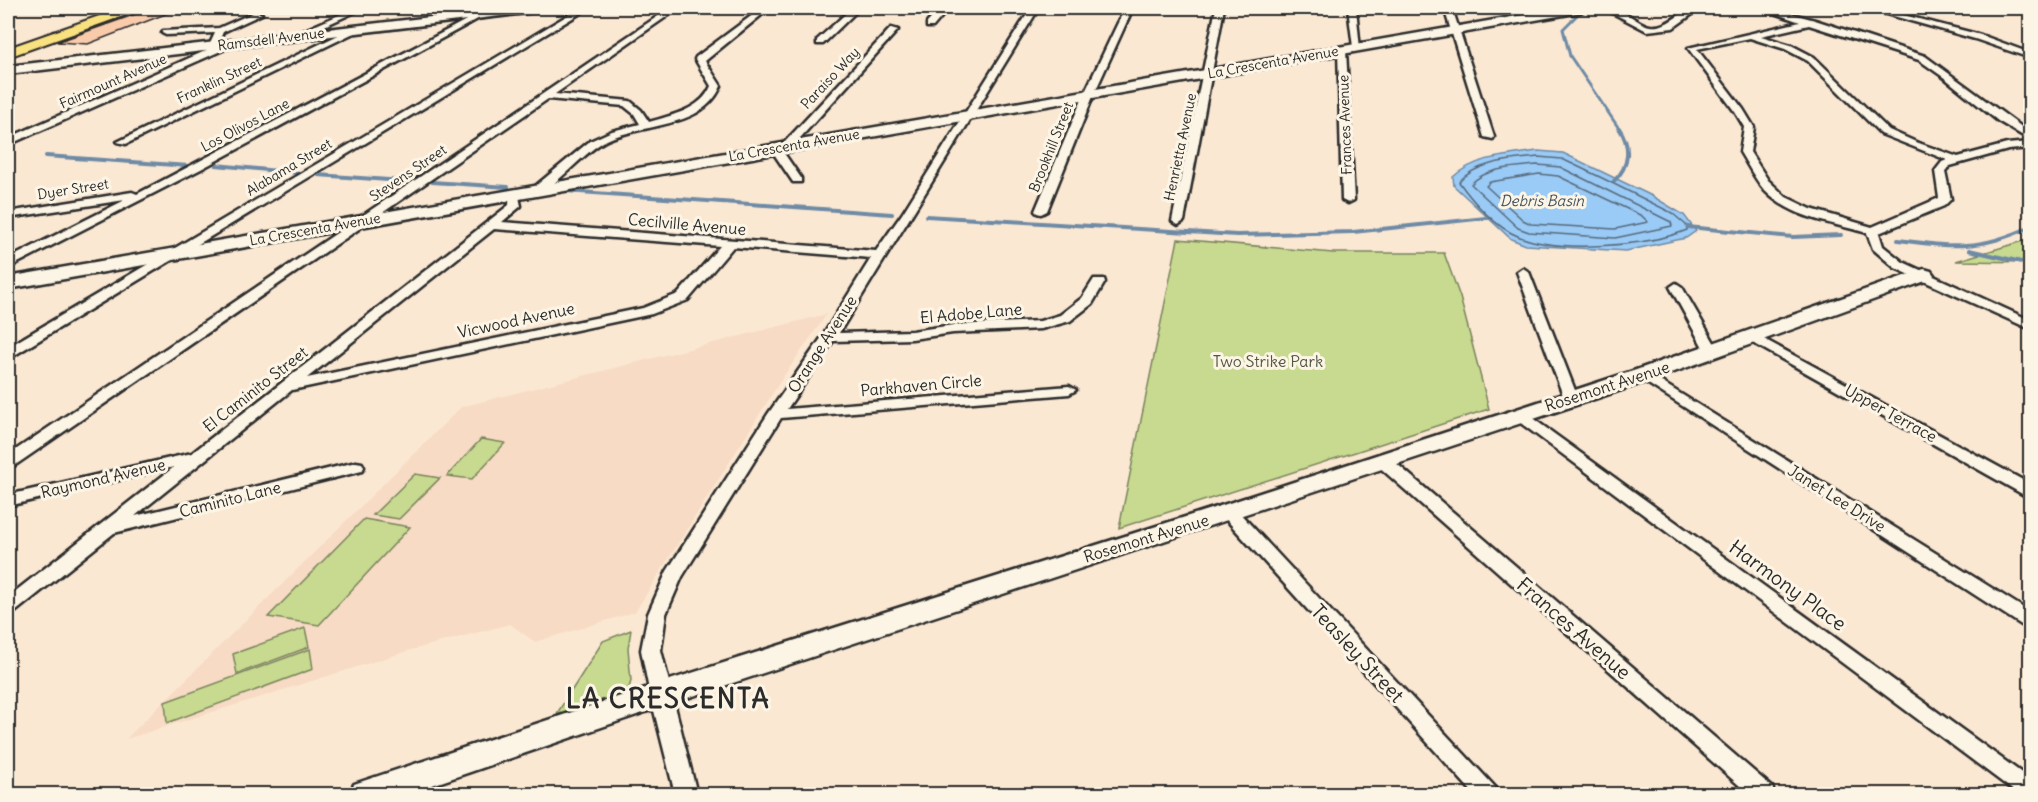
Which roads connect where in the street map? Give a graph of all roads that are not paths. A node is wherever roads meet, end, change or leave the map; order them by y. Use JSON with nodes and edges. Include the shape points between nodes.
{"nodes":[{"id":1,"x":133,"y":8,"type":"edge"},
{"id":2,"x":360,"y":8,"type":"edge"},
{"id":3,"x":535,"y":8,"type":"edge"},
{"id":4,"x":585,"y":8,"type":"edge"},
{"id":5,"x":675,"y":8,"type":"edge"},
{"id":6,"x":766,"y":8,"type":"edge"},
{"id":7,"x":856,"y":8,"type":"edge"},
{"id":8,"x":945,"y":8,"type":"edge"},
{"id":9,"x":1035,"y":8,"type":"edge"},
{"id":10,"x":1129,"y":8,"type":"edge"},
{"id":11,"x":1220,"y":8,"type":"edge"},
{"id":12,"x":1352,"y":8,"type":"edge"},
{"id":13,"x":1448,"y":8,"type":"edge"},
{"id":14,"x":1581,"y":8,"type":"edge"},
{"id":15,"x":1607,"y":8,"type":"edge"},
{"id":16,"x":1697,"y":8,"type":"edge"},
{"id":17,"x":1764,"y":8,"type":"edge"},
{"id":18,"x":1869,"y":8,"type":"edge"},
{"id":19,"x":1794,"y":9,"type":"dead end"},
{"id":20,"x":488,"y":10,"type":"edge"},
{"id":21,"x":1554,"y":10,"type":"edge"},
{"id":22,"x":1779,"y":12,"type":"junction"},
{"id":23,"x":258,"y":14,"type":"dead end"},
{"id":24,"x":1812,"y":22,"type":"junction"},
{"id":25,"x":930,"y":25,"type":"dead end"},
{"id":26,"x":360,"y":28,"type":"junction"},
{"id":27,"x":219,"y":30,"type":"junction"},
{"id":28,"x":894,"y":30,"type":"dead end"},
{"id":29,"x":1456,"y":30,"type":"junction"},
{"id":30,"x":166,"y":33,"type":"dead end"},
{"id":31,"x":1750,"y":35,"type":"junction"},
{"id":32,"x":295,"y":36,"type":"junction"},
{"id":33,"x":820,"y":42,"type":"dead end"},
{"id":34,"x":229,"y":44,"type":"junction"},
{"id":35,"x":213,"y":46,"type":"junction"},
{"id":36,"x":1350,"y":49,"type":"junction"},
{"id":37,"x":8,"y":53,"type":"edge"},
{"id":38,"x":2031,"y":56,"type":"edge"},
{"id":39,"x":8,"y":70,"type":"edge"},
{"id":40,"x":1209,"y":73,"type":"junction"},
{"id":41,"x":1089,"y":94,"type":"junction"},
{"id":42,"x":547,"y":96,"type":"junction"},
{"id":43,"x":969,"y":116,"type":"junction"},
{"id":44,"x":645,"y":124,"type":"junction"},
{"id":45,"x":1490,"y":137,"type":"dead end"},
{"id":46,"x":2031,"y":137,"type":"edge"},
{"id":47,"x":8,"y":142,"type":"edge"},
{"id":48,"x":122,"y":142,"type":"dead end"},
{"id":49,"x":2031,"y":145,"type":"edge"},
{"id":50,"x":781,"y":147,"type":"junction"},
{"id":51,"x":1956,"y":160,"type":"junction"},
{"id":52,"x":797,"y":180,"type":"dead end"},
{"id":53,"x":537,"y":190,"type":"junction"},
{"id":54,"x":144,"y":193,"type":"junction"},
{"id":55,"x":514,"y":194,"type":"junction"},
{"id":56,"x":1348,"y":200,"type":"dead end"},
{"id":57,"x":1041,"y":211,"type":"dead end"},
{"id":58,"x":8,"y":214,"type":"edge"},
{"id":59,"x":365,"y":220,"type":"junction"},
{"id":60,"x":1178,"y":221,"type":"dead end"},
{"id":61,"x":493,"y":225,"type":"junction"},
{"id":62,"x":1873,"y":231,"type":"junction"},
{"id":63,"x":728,"y":245,"type":"junction"},
{"id":64,"x":172,"y":254,"type":"junction"},
{"id":65,"x":879,"y":255,"type":"junction"},
{"id":66,"x":8,"y":264,"type":"edge"},
{"id":67,"x":1523,"y":272,"type":"dead end"},
{"id":68,"x":1924,"y":275,"type":"junction"},
{"id":69,"x":1099,"y":282,"type":"dead end"},
{"id":70,"x":8,"y":283,"type":"edge"},
{"id":71,"x":1676,"y":287,"type":"dead end"},
{"id":72,"x":2031,"y":325,"type":"edge"},
{"id":73,"x":1751,"y":336,"type":"junction"},
{"id":74,"x":829,"y":337,"type":"junction"},
{"id":75,"x":1712,"y":351,"type":"junction"},
{"id":76,"x":8,"y":353,"type":"edge"},
{"id":77,"x":1644,"y":375,"type":"junction"},
{"id":78,"x":287,"y":387,"type":"junction"},
{"id":79,"x":1069,"y":390,"type":"dead end"},
{"id":80,"x":1570,"y":398,"type":"junction"},
{"id":81,"x":776,"y":414,"type":"junction"},
{"id":82,"x":1519,"y":415,"type":"junction"},
{"id":83,"x":198,"y":456,"type":"junction"},
{"id":84,"x":1383,"y":461,"type":"junction"},
{"id":85,"x":8,"y":462,"type":"edge"},
{"id":86,"x":356,"y":467,"type":"dead end"},
{"id":87,"x":2031,"y":491,"type":"edge"},
{"id":88,"x":8,"y":500,"type":"edge"},
{"id":89,"x":1229,"y":512,"type":"junction"},
{"id":90,"x":104,"y":529,"type":"junction"},
{"id":91,"x":8,"y":607,"type":"edge"},
{"id":92,"x":2031,"y":621,"type":"edge"},
{"id":93,"x":660,"y":695,"type":"junction"},
{"id":94,"x":2031,"y":791,"type":"edge"},
{"id":95,"x":381,"y":792,"type":"edge"},
{"id":96,"x":686,"y":795,"type":"edge"},
{"id":97,"x":1487,"y":795,"type":"edge"},
{"id":98,"x":1764,"y":795,"type":"edge"}],
"edges":[{"from":1,"to":37,"type":"main road"},
{"from":2,"to":32,"type":"street"},
{"from":3,"to":20,"type":"street","name":"Ramsdell Avenue"},
{"from":4,"to":64,"type":"street","name":"Alabama Street"},
{"from":5,"to":42,"type":"street","name":"Stevens Street"},
{"from":6,"to":44,"type":"street","via":[[701,59],[716,91],[698,108],[680,117]]},
{"from":7,"to":33,"type":"street"},
{"from":8,"to":25,"type":"street"},
{"from":9,"to":43,"type":"street","name":"Orange Avenue"},
{"from":10,"to":41,"type":"street","name":"Brookhill Street"},
{"from":11,"to":40,"type":"street","name":"Henrietta Avenue"},
{"from":12,"to":36,"type":"street","name":"Frances Avenue"},
{"from":13,"to":29,"type":"street"},
{"from":14,"to":21,"type":"street","name":"La Crescenta Avenue"},
{"from":15,"to":16,"type":"street","via":[[1647,29],[1670,26]]},
{"from":17,"to":22,"type":"street"},
{"from":18,"to":38,"type":"street","via":[[1978,37]]},
{"from":19,"to":22,"type":"street"},
{"from":20,"to":26,"type":"street","name":"Ramsdell Avenue"},
{"from":20,"to":54,"type":"street","name":"Los Olivos Lane"},
{"from":21,"to":29,"type":"street","name":"La Crescenta Avenue"},
{"from":22,"to":24,"type":"street"},
{"from":23,"to":27,"type":"street"},
{"from":24,"to":31,"type":"street"},
{"from":24,"to":46,"type":"street","via":[[1922,58],[1940,68],[1998,117]]},
{"from":26,"to":32,"type":"street","name":"Ramsdell Avenue"},
{"from":26,"to":48,"type":"street","name":"Franklin Street"},
{"from":27,"to":30,"type":"street"},
{"from":27,"to":35,"type":"street"},
{"from":28,"to":50,"type":"street","name":"Paraiso Way"},
{"from":29,"to":36,"type":"street","name":"La Crescenta Avenue"},
{"from":29,"to":45,"type":"street"},
{"from":31,"to":51,"type":"street","via":[[1811,59],[1885,132]]},
{"from":31,"to":62,"type":"street","via":[[1692,48],[1749,127],[1745,152],[1770,189],[1782,199]]},
{"from":32,"to":34,"type":"street","name":"Ramsdell Avenue"},
{"from":34,"to":35,"type":"street","name":"Ramsdell Avenue"},
{"from":34,"to":47,"type":"street","name":"Fairmount Avenue"},
{"from":35,"to":39,"type":"street","name":"Ramsdell Avenue"},
{"from":36,"to":40,"type":"street","name":"La Crescenta Avenue"},
{"from":36,"to":56,"type":"street","name":"Frances Avenue"},
{"from":40,"to":41,"type":"street","name":"La Crescenta Avenue"},
{"from":40,"to":60,"type":"street","name":"Henrietta Avenue"},
{"from":41,"to":43,"type":"street","name":"La Crescenta Avenue"},
{"from":41,"to":57,"type":"street","name":"Brookhill Street"},
{"from":42,"to":44,"type":"street","via":[[627,103]]},
{"from":42,"to":59,"type":"street","name":"Stevens Street"},
{"from":43,"to":50,"type":"street","name":"La Crescenta Avenue"},
{"from":43,"to":65,"type":"street","name":"Orange Avenue"},
{"from":44,"to":53,"type":"street","via":[[596,142]]},
{"from":49,"to":51,"type":"street"},
{"from":50,"to":52,"type":"street"},
{"from":50,"to":53,"type":"street","name":"La Crescenta Avenue"},
{"from":51,"to":62,"type":"street","via":[[1940,171],[1945,199],[1940,204]]},
{"from":53,"to":55,"type":"street","name":"La Crescenta Avenue"},
{"from":54,"to":58,"type":"street","name":"Dyer Street"},
{"from":54,"to":66,"type":"street","name":"Los Olivos Lane"},
{"from":55,"to":59,"type":"street","name":"La Crescenta Avenue"},
{"from":55,"to":61,"type":"street","name":"El Caminito Street","via":[[515,206]]},
{"from":59,"to":64,"type":"street","name":"La Crescenta Avenue"},
{"from":59,"to":85,"type":"street","name":"Stevens Street"},
{"from":61,"to":63,"type":"street","name":"Cecilville Avenue"},
{"from":61,"to":78,"type":"street","name":"El Caminito Street"},
{"from":62,"to":68,"type":"street","via":[[1881,252]]},
{"from":63,"to":65,"type":"street","name":"Cecilville Avenue"},
{"from":63,"to":78,"type":"street","name":"Vicwood Avenue","via":[[683,297],[647,311]]},
{"from":64,"to":70,"type":"street","name":"La Crescenta Avenue"},
{"from":64,"to":76,"type":"street","name":"Alabama Street"},
{"from":65,"to":74,"type":"street","name":"Orange Avenue"},
{"from":67,"to":80,"type":"street"},
{"from":68,"to":72,"type":"street"},
{"from":68,"to":73,"type":"street","name":"Rosemont Avenue"},
{"from":69,"to":74,"type":"street","name":"El Adobe Lane","via":[[1087,301],[1065,318],[1041,325]]},
{"from":71,"to":75,"type":"street"},
{"from":73,"to":75,"type":"street","name":"Rosemont Avenue"},
{"from":73,"to":87,"type":"street","name":"Upper Terrace"},
{"from":74,"to":81,"type":"street","name":"Orange Avenue"},
{"from":75,"to":77,"type":"street","name":"Rosemont Avenue"},
{"from":77,"to":80,"type":"street","name":"Rosemont Avenue"},
{"from":77,"to":92,"type":"street","name":"Janet Lee Drive"},
{"from":78,"to":83,"type":"street","name":"El Caminito Street"},
{"from":79,"to":81,"type":"street","name":"Parkhaven Circle"},
{"from":80,"to":82,"type":"street","name":"Rosemont Avenue"},
{"from":81,"to":93,"type":"street","name":"Orange Avenue","via":[[674,576],[657,614],[651,650]]},
{"from":82,"to":84,"type":"street","name":"Rosemont Avenue"},
{"from":82,"to":94,"type":"street","name":"Harmony Place"},
{"from":83,"to":88,"type":"street","name":"Raymond Avenue"},
{"from":83,"to":90,"type":"street","name":"El Caminito Street"},
{"from":84,"to":89,"type":"street","name":"Rosemont Avenue"},
{"from":84,"to":98,"type":"street","name":"Frances Avenue"},
{"from":86,"to":90,"type":"street","name":"Caminito Lane"},
{"from":89,"to":93,"type":"street","name":"Rosemont Avenue"},
{"from":89,"to":97,"type":"street","name":"Teasley Street"},
{"from":90,"to":91,"type":"street","name":"El Caminito Street"},
{"from":93,"to":95,"type":"street","name":"Rosemont Avenue"},
{"from":93,"to":96,"type":"street","name":"Orange Avenue"}]}
